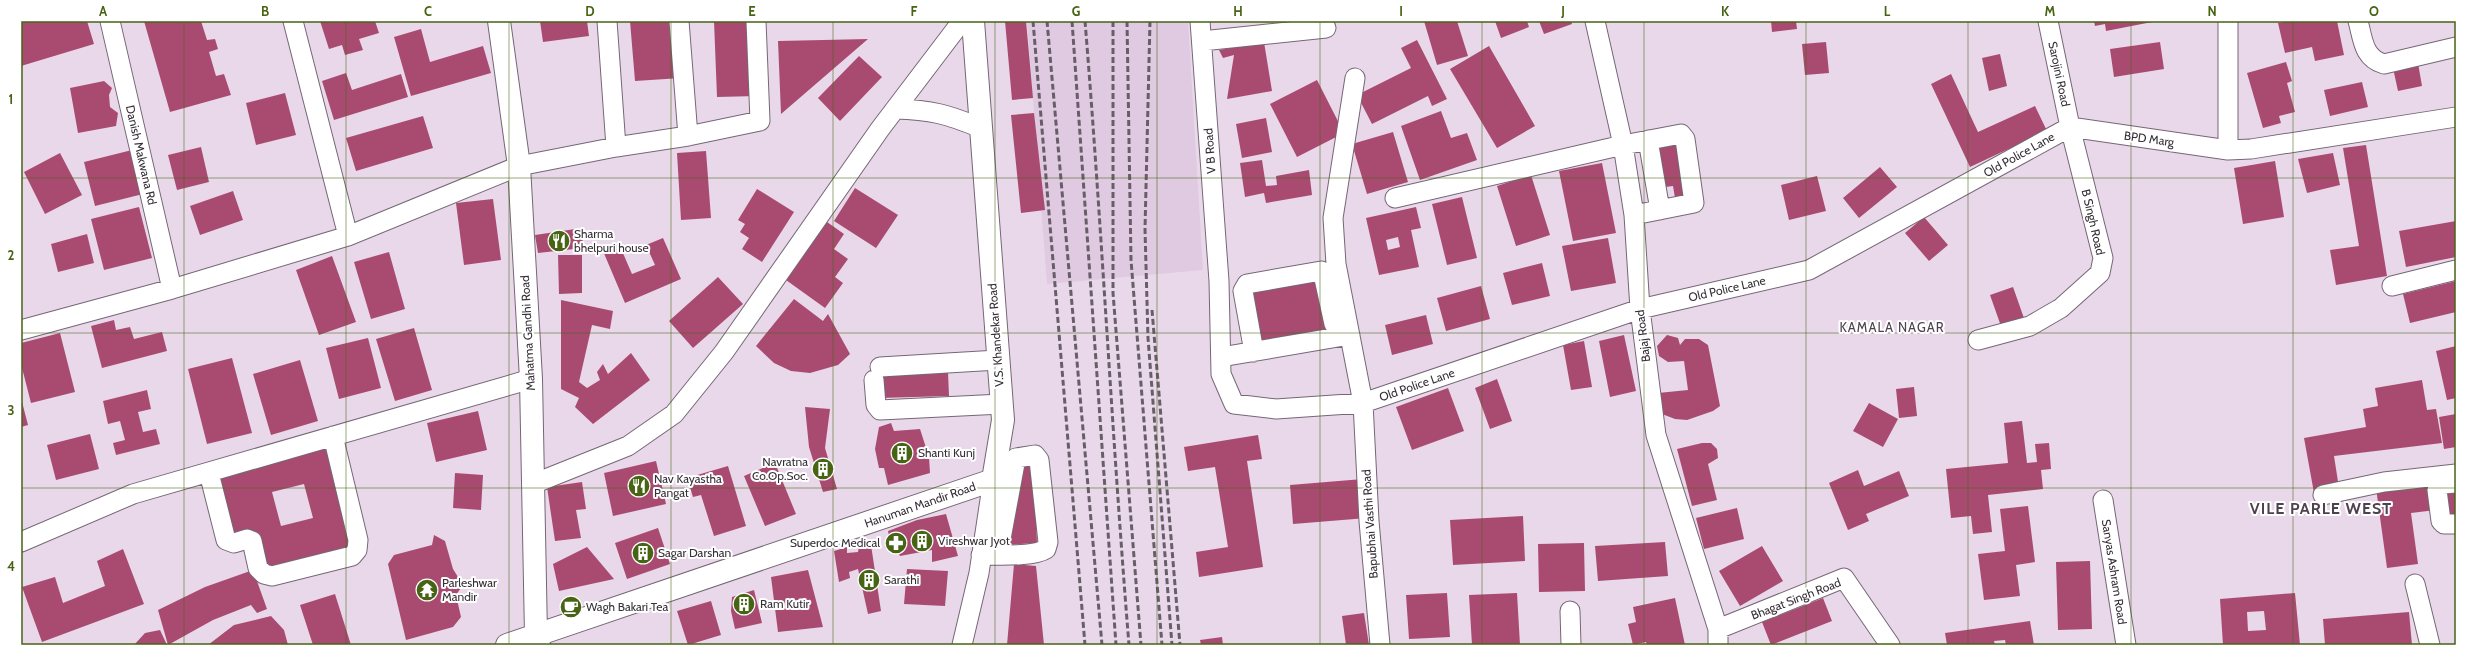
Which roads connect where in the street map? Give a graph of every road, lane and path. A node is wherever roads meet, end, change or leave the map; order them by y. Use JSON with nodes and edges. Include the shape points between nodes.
{"nodes":[{"id":1,"x":110,"y":21,"type":"edge"},
{"id":2,"x":293,"y":21,"type":"edge"},
{"id":3,"x":499,"y":21,"type":"edge"},
{"id":4,"x":607,"y":21,"type":"edge"},
{"id":5,"x":680,"y":21,"type":"edge"},
{"id":6,"x":756,"y":21,"type":"edge"},
{"id":7,"x":962,"y":21,"type":"edge"},
{"id":8,"x":972,"y":21,"type":"edge"},
{"id":9,"x":1200,"y":21,"type":"edge"},
{"id":10,"x":1595,"y":21,"type":"edge"},
{"id":11,"x":2048,"y":21,"type":"edge"},
{"id":12,"x":2228,"y":21,"type":"edge"},
{"id":13,"x":2358,"y":21,"type":"edge"},
{"id":14,"x":1326,"y":28,"type":"dead end"},
{"id":15,"x":1202,"y":41,"type":"junction"},
{"id":16,"x":2456,"y":47,"type":"edge"},
{"id":17,"x":1355,"y":78,"type":"dead end"},
{"id":18,"x":895,"y":109,"type":"junction"},
{"id":19,"x":2456,"y":116,"type":"edge"},
{"id":20,"x":2070,"y":127,"type":"junction"},
{"id":21,"x":981,"y":128,"type":"junction"},
{"id":22,"x":688,"y":136,"type":"junction"},
{"id":23,"x":1648,"y":140,"type":"junction"},
{"id":24,"x":1623,"y":145,"type":"junction"},
{"id":25,"x":616,"y":147,"type":"junction"},
{"id":26,"x":2228,"y":150,"type":"junction"},
{"id":27,"x":519,"y":166,"type":"junction"},
{"id":28,"x":1395,"y":198,"type":"dead end"},
{"id":29,"x":1660,"y":210,"type":"junction"},
{"id":30,"x":1634,"y":215,"type":"junction"},
{"id":31,"x":348,"y":236,"type":"junction"},
{"id":32,"x":2456,"y":270,"type":"edge"},
{"id":33,"x":2392,"y":286,"type":"dead end"},
{"id":34,"x":172,"y":289,"type":"junction"},
{"id":35,"x":1640,"y":309,"type":"junction"},
{"id":36,"x":21,"y":330,"type":"edge"},
{"id":37,"x":1343,"y":336,"type":"junction"},
{"id":38,"x":1978,"y":340,"type":"dead end"},
{"id":39,"x":1254,"y":352,"type":"junction"},
{"id":40,"x":1221,"y":358,"type":"junction"},
{"id":41,"x":998,"y":360,"type":"junction"},
{"id":42,"x":531,"y":379,"type":"junction"},
{"id":43,"x":1363,"y":403,"type":"junction"},
{"id":44,"x":1002,"y":404,"type":"junction"},
{"id":45,"x":333,"y":436,"type":"junction"},
{"id":46,"x":1002,"y":466,"type":"junction"},
{"id":47,"x":208,"y":473,"type":"junction"},
{"id":48,"x":2456,"y":474,"type":"edge"},
{"id":49,"x":2456,"y":483,"type":"edge"},
{"id":50,"x":533,"y":484,"type":"junction"},
{"id":51,"x":2323,"y":495,"type":"dead end"},
{"id":52,"x":2104,"y":500,"type":"dead end"},
{"id":53,"x":2456,"y":524,"type":"edge"},
{"id":54,"x":21,"y":542,"type":"edge"},
{"id":55,"x":990,"y":555,"type":"junction"},
{"id":56,"x":2415,"y":584,"type":"dead end"},
{"id":57,"x":1570,"y":610,"type":"dead end"},
{"id":58,"x":1718,"y":637,"type":"edge"},
{"id":59,"x":537,"y":640,"type":"edge"},
{"id":60,"x":507,"y":645,"type":"edge"},
{"id":61,"x":962,"y":645,"type":"edge"},
{"id":62,"x":1380,"y":645,"type":"edge"},
{"id":63,"x":1571,"y":645,"type":"edge"},
{"id":64,"x":1890,"y":645,"type":"edge"},
{"id":65,"x":2126,"y":645,"type":"edge"},
{"id":66,"x":2430,"y":645,"type":"edge"}],
"edges":[{"from":1,"to":34,"type":"street","name":"Danish Makwana Rd"},
{"from":2,"to":31,"type":"street"},
{"from":3,"to":27,"type":"street","name":"Mahatma Gandhi Road"},
{"from":4,"to":25,"type":"street"},
{"from":5,"to":22,"type":"street"},
{"from":6,"to":22,"type":"street","via":[[760,121]]},
{"from":7,"to":18,"type":"street"},
{"from":8,"to":21,"type":"street","name":"V.S. Khandekar Road"},
{"from":9,"to":15,"type":"street","name":"V B Road"},
{"from":10,"to":24,"type":"street","name":"Bajaj Road"},
{"from":11,"to":20,"type":"street","name":"Sarojini Road"},
{"from":12,"to":26,"type":"street"},
{"from":13,"to":16,"type":"street","via":[[2367,55],[2384,64]]},
{"from":14,"to":15,"type":"street"},
{"from":15,"to":40,"type":"street","name":"V B Road","via":[[1219,281]]},
{"from":17,"to":37,"type":"street","via":[[1333,218]]},
{"from":18,"to":21,"type":"street","via":[[928,110],[946,114]]},
{"from":18,"to":50,"type":"street","via":[[724,352],[674,414],[628,446]]},
{"from":19,"to":26,"type":"street","name":"BPD Marg","via":[[2251,150]]},
{"from":20,"to":26,"type":"street","name":"BPD Marg"},
{"from":20,"to":35,"type":"street","name":"Old Police Lane","via":[[1809,270]]},
{"from":20,"to":38,"type":"street","name":"B Singh Road","via":[[2103,258],[2100,273],[2061,308],[2030,326]]},
{"from":21,"to":41,"type":"street","name":"V.S. Khandekar Road"},
{"from":22,"to":25,"type":"street"},
{"from":23,"to":24,"type":"street"},
{"from":23,"to":29,"type":"street"},
{"from":23,"to":29,"type":"street","via":[[1681,134],[1685,139],[1694,203]]},
{"from":24,"to":28,"type":"street"},
{"from":24,"to":30,"type":"street","name":"Bajaj Road"},
{"from":25,"to":27,"type":"street"},
{"from":27,"to":31,"type":"street"},
{"from":27,"to":42,"type":"street","name":"Mahatma Gandhi Road"},
{"from":29,"to":30,"type":"street"},
{"from":30,"to":35,"type":"street","name":"Bajaj Road"},
{"from":31,"to":34,"type":"street"},
{"from":32,"to":33,"type":"street"},
{"from":34,"to":36,"type":"street"},
{"from":35,"to":43,"type":"street","name":"Old Police Lane"},
{"from":35,"to":58,"type":"street","name":"Bajaj Road","via":[[1656,435]]},
{"from":37,"to":39,"type":"street"},
{"from":37,"to":39,"type":"street","via":[[1324,274],[1318,271],[1245,285],[1243,291]]},
{"from":37,"to":43,"type":"street"},
{"from":39,"to":40,"type":"street"},
{"from":40,"to":43,"type":"street","name":"Old Police Lane","via":[[1221,374],[1234,404],[1276,409]]},
{"from":41,"to":44,"type":"street","name":"V.S. Khandekar Road"},
{"from":41,"to":44,"type":"street","via":[[877,374],[876,405],[880,410]]},
{"from":42,"to":45,"type":"street"},
{"from":42,"to":50,"type":"street","name":"Mahatma Gandhi Road"},
{"from":43,"to":62,"type":"street","name":"Bapubhai Vasthi Road","via":[[1369,521]]},
{"from":44,"to":46,"type":"street","name":"V.S. Khandekar Road"},
{"from":45,"to":47,"type":"street"},
{"from":45,"to":47,"type":"street","via":[[358,540],[357,550],[352,556],[272,576],[264,574],[258,568],[252,541],[247,539],[234,543],[226,540]]},
{"from":46,"to":55,"type":"street","name":"V.S. Khandekar Road"},
{"from":46,"to":55,"type":"street"},
{"from":46,"to":55,"type":"street","via":[[1038,456],[1048,545],[1042,552]]},
{"from":46,"to":59,"type":"street","name":"Hanuman Mandir Road"},
{"from":47,"to":54,"type":"street","via":[[133,494]]},
{"from":48,"to":51,"type":"street","via":[[2384,482]]},
{"from":49,"to":53,"type":"street","via":[[2442,484],[2438,490],[2440,520],[2444,524]]},
{"from":50,"to":59,"type":"street","name":"Mahatma Gandhi Road"},
{"from":52,"to":65,"type":"street","name":"Sanyas Ashram Road"},
{"from":55,"to":61,"type":"street","name":"V.S. Khandekar Road"},
{"from":56,"to":66,"type":"street"},
{"from":57,"to":63,"type":"street"},
{"from":58,"to":64,"type":"street","name":"Bhagat Singh Road","via":[[1844,578]]},
{"from":59,"to":60,"type":"street","name":"Hanuman Mandir Road"}]}
